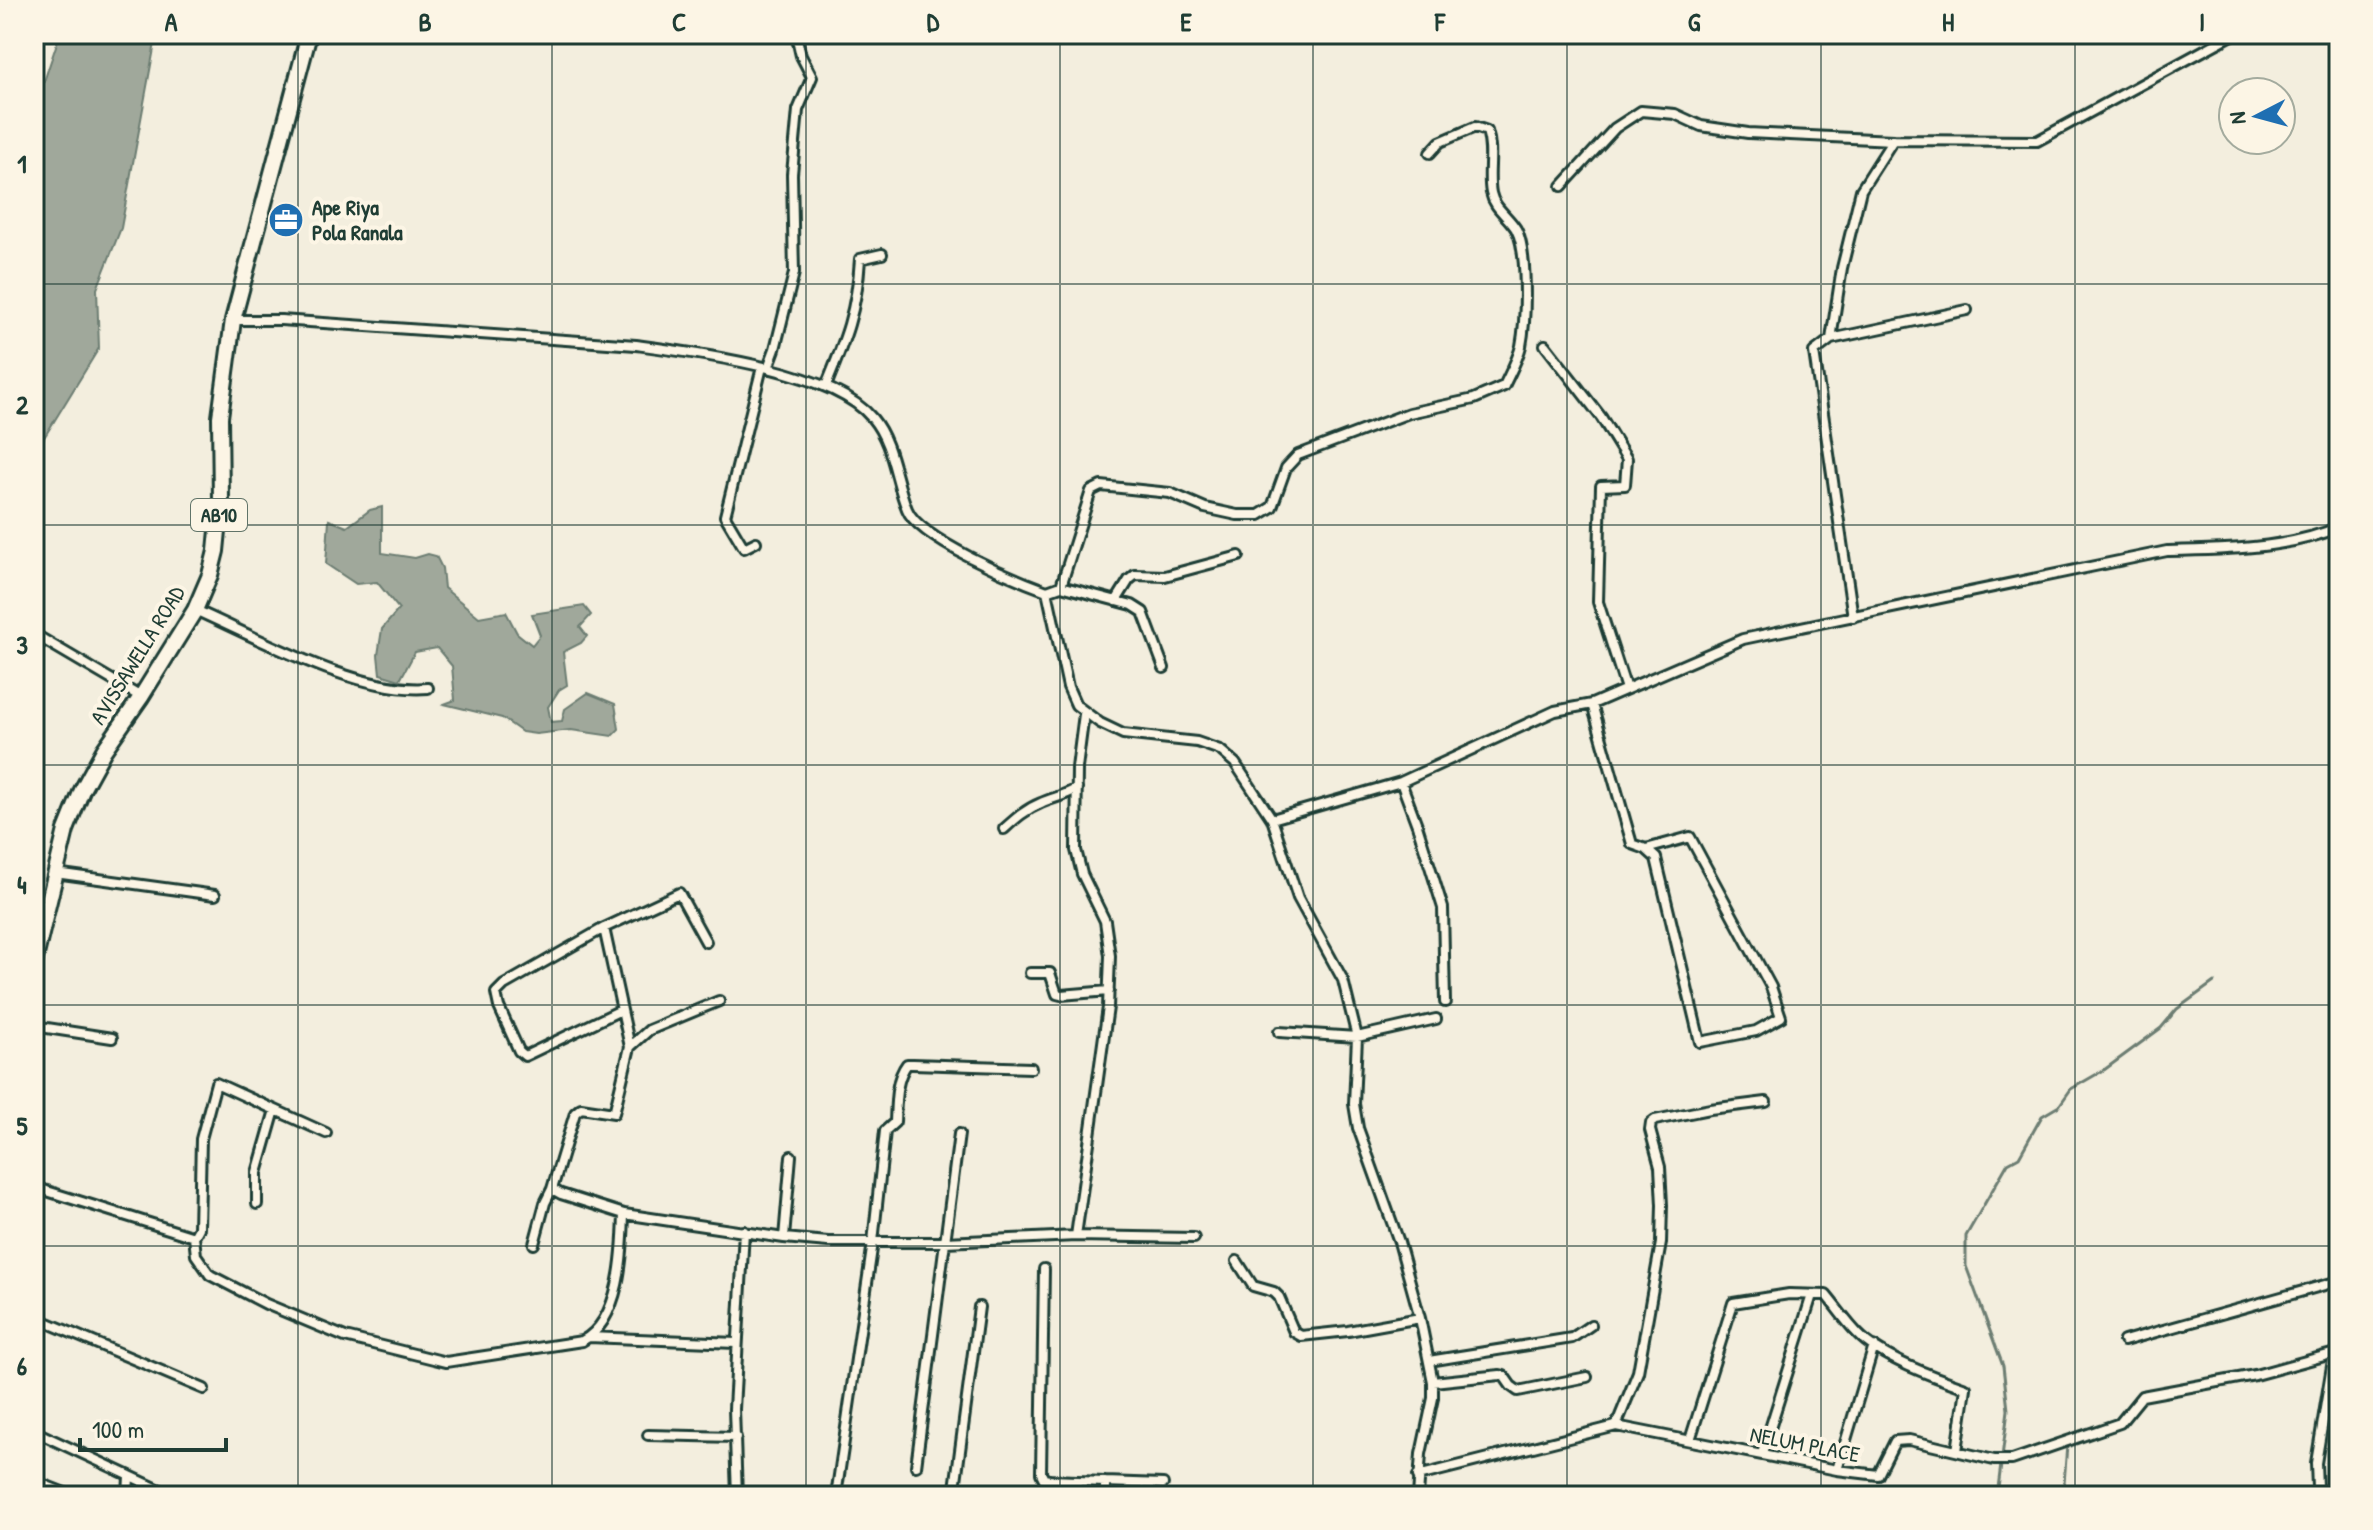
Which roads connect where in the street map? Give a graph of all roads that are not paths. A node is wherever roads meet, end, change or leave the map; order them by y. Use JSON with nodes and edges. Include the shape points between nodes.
{"nodes":[{"id":1,"x":309,"y":34,"type":"edge"},
{"id":2,"x":796,"y":34,"type":"edge"},
{"id":3,"x":2234,"y":34,"type":"edge"},
{"id":4,"x":1893,"y":140,"type":"junction"},
{"id":5,"x":1430,"y":153,"type":"dead end"},
{"id":6,"x":1562,"y":186,"type":"dead end"},
{"id":7,"x":882,"y":254,"type":"dead end"},
{"id":8,"x":1967,"y":310,"type":"dead end"},
{"id":9,"x":233,"y":320,"type":"junction"},
{"id":10,"x":1831,"y":339,"type":"junction"},
{"id":11,"x":1545,"y":345,"type":"dead end"},
{"id":12,"x":765,"y":367,"type":"junction"},
{"id":13,"x":826,"y":386,"type":"junction"},
{"id":14,"x":2339,"y":527,"type":"edge"},
{"id":15,"x":756,"y":542,"type":"dead end"},
{"id":16,"x":1239,"y":556,"type":"dead end"},
{"id":17,"x":1061,"y":586,"type":"junction"},
{"id":18,"x":1047,"y":591,"type":"junction"},
{"id":19,"x":1116,"y":601,"type":"junction"},
{"id":20,"x":195,"y":610,"type":"junction"},
{"id":21,"x":1853,"y":617,"type":"junction"},
{"id":22,"x":34,"y":634,"type":"edge"},
{"id":23,"x":1164,"y":668,"type":"dead end"},
{"id":24,"x":428,"y":688,"type":"dead end"},
{"id":25,"x":1626,"y":689,"type":"junction"},
{"id":26,"x":141,"y":697,"type":"junction"},
{"id":27,"x":1592,"y":704,"type":"junction"},
{"id":28,"x":1084,"y":714,"type":"junction"},
{"id":29,"x":1401,"y":782,"type":"junction"},
{"id":30,"x":1077,"y":788,"type":"junction"},
{"id":31,"x":1272,"y":819,"type":"junction"},
{"id":32,"x":1004,"y":829,"type":"dead end"},
{"id":33,"x":1646,"y":849,"type":"junction"},
{"id":34,"x":54,"y":873,"type":"junction"},
{"id":35,"x":215,"y":895,"type":"dead end"},
{"id":36,"x":604,"y":928,"type":"junction"},
{"id":37,"x":706,"y":942,"type":"dead end"},
{"id":38,"x":34,"y":963,"type":"edge"},
{"id":39,"x":1030,"y":973,"type":"dead end"},
{"id":40,"x":1109,"y":991,"type":"junction"},
{"id":41,"x":719,"y":1001,"type":"dead end"},
{"id":42,"x":1445,"y":1002,"type":"dead end"},
{"id":43,"x":621,"y":1010,"type":"junction"},
{"id":44,"x":1436,"y":1019,"type":"dead end"},
{"id":45,"x":34,"y":1026,"type":"edge"},
{"id":46,"x":1279,"y":1032,"type":"dead end"},
{"id":47,"x":1357,"y":1037,"type":"junction"},
{"id":48,"x":112,"y":1038,"type":"dead end"},
{"id":49,"x":630,"y":1047,"type":"junction"},
{"id":50,"x":1031,"y":1068,"type":"dead end"},
{"id":51,"x":1766,"y":1102,"type":"dead end"},
{"id":52,"x":275,"y":1110,"type":"junction"},
{"id":53,"x":326,"y":1133,"type":"dead end"},
{"id":54,"x":959,"y":1134,"type":"dead end"},
{"id":55,"x":791,"y":1156,"type":"dead end"},
{"id":56,"x":34,"y":1187,"type":"edge"},
{"id":57,"x":552,"y":1189,"type":"junction"},
{"id":58,"x":257,"y":1204,"type":"dead end"},
{"id":59,"x":624,"y":1214,"type":"junction"},
{"id":60,"x":744,"y":1231,"type":"junction"},
{"id":61,"x":1076,"y":1236,"type":"junction"},
{"id":62,"x":194,"y":1237,"type":"junction"},
{"id":63,"x":784,"y":1238,"type":"junction"},
{"id":64,"x":1194,"y":1238,"type":"dead end"},
{"id":65,"x":873,"y":1242,"type":"junction"},
{"id":66,"x":945,"y":1242,"type":"junction"},
{"id":67,"x":534,"y":1244,"type":"dead end"},
{"id":68,"x":1237,"y":1261,"type":"dead end"},
{"id":69,"x":1044,"y":1269,"type":"dead end"},
{"id":70,"x":2339,"y":1281,"type":"edge"},
{"id":71,"x":1812,"y":1295,"type":"junction"},
{"id":72,"x":979,"y":1307,"type":"dead end"},
{"id":73,"x":34,"y":1317,"type":"edge"},
{"id":74,"x":1420,"y":1318,"type":"junction"},
{"id":75,"x":1591,"y":1325,"type":"dead end"},
{"id":76,"x":589,"y":1337,"type":"junction"},
{"id":77,"x":2124,"y":1341,"type":"dead end"},
{"id":78,"x":736,"y":1343,"type":"junction"},
{"id":79,"x":1874,"y":1346,"type":"junction"},
{"id":80,"x":2336,"y":1353,"type":"edge"},
{"id":81,"x":1429,"y":1361,"type":"junction"},
{"id":82,"x":1587,"y":1377,"type":"dead end"},
{"id":83,"x":1433,"y":1382,"type":"junction"},
{"id":84,"x":204,"y":1389,"type":"dead end"},
{"id":85,"x":1616,"y":1426,"type":"junction"},
{"id":86,"x":34,"y":1431,"type":"edge"},
{"id":87,"x":648,"y":1435,"type":"dead end"},
{"id":88,"x":736,"y":1437,"type":"junction"},
{"id":89,"x":1690,"y":1440,"type":"junction"},
{"id":90,"x":1957,"y":1451,"type":"junction"},
{"id":91,"x":1762,"y":1454,"type":"junction"},
{"id":92,"x":916,"y":1466,"type":"dead end"},
{"id":93,"x":1837,"y":1470,"type":"junction"},
{"id":94,"x":129,"y":1476,"type":"junction"},
{"id":95,"x":1418,"y":1476,"type":"junction"},
{"id":96,"x":34,"y":1481,"type":"edge"},
{"id":97,"x":1105,"y":1482,"type":"junction"},
{"id":98,"x":1163,"y":1484,"type":"dead end"},
{"id":99,"x":2339,"y":1494,"type":"edge"},
{"id":100,"x":70,"y":1495,"type":"edge"},
{"id":101,"x":128,"y":1496,"type":"edge"},
{"id":102,"x":173,"y":1496,"type":"edge"},
{"id":103,"x":737,"y":1496,"type":"edge"},
{"id":104,"x":836,"y":1496,"type":"edge"},
{"id":105,"x":954,"y":1496,"type":"edge"},
{"id":106,"x":1105,"y":1496,"type":"edge"},
{"id":107,"x":1418,"y":1496,"type":"edge"}],
"edges":[{"from":1,"to":9,"type":"main road","name":"AVISSAWELLA ROAD","number":"AB10"},
{"from":2,"to":12,"type":"street","via":[[812,77],[798,110],[792,174],[794,273],[775,349]]},
{"from":3,"to":4,"type":"street","via":[[2037,141]]},
{"from":4,"to":6,"type":"street","via":[[1748,133],[1641,111],[1615,128]]},
{"from":4,"to":10,"type":"street","via":[[1861,190]]},
{"from":5,"to":17,"type":"street","via":[[1440,142],[1475,127],[1487,131],[1492,145],[1491,193],[1516,228],[1525,293],[1521,348],[1504,386],[1474,399],[1409,413],[1298,455],[1286,468],[1272,507],[1259,515],[1205,508],[1170,493],[1101,486],[1091,491]]},
{"from":7,"to":13,"type":"street","via":[[860,259],[849,331]]},
{"from":8,"to":10,"type":"street"},
{"from":9,"to":12,"type":"street","via":[[636,345]]},
{"from":9,"to":20,"type":"main road","name":"AVISSAWELLA ROAD","number":"AB10","via":[[220,417],[216,551]]},
{"from":10,"to":21,"type":"street","via":[[1814,352]]},
{"from":11,"to":25,"type":"street","via":[[1627,459],[1625,485],[1601,486],[1598,602]]},
{"from":12,"to":13,"type":"street"},
{"from":12,"to":15,"type":"street","via":[[725,516],[744,548]]},
{"from":13,"to":18,"type":"street","via":[[871,416],[883,434],[910,518],[1010,577]]},
{"from":14,"to":21,"type":"street","via":[[2310,539],[2167,551]]},
{"from":16,"to":19,"type":"street","via":[[1165,576],[1135,575]]},
{"from":17,"to":18,"type":"street"},
{"from":17,"to":19,"type":"street"},
{"from":18,"to":28,"type":"street","via":[[1068,687]]},
{"from":19,"to":23,"type":"street","via":[[1143,612]]},
{"from":20,"to":24,"type":"street","via":[[351,678]]},
{"from":20,"to":26,"type":"main road","name":"AVISSAWELLA ROAD","number":"AB10"},
{"from":21,"to":25,"type":"street","via":[[1743,639]]},
{"from":22,"to":26,"type":"street"},
{"from":25,"to":27,"type":"street"},
{"from":26,"to":34,"type":"main road","name":"AVISSAWELLA ROAD","number":"AB10","via":[[82,790]]},
{"from":27,"to":29,"type":"street","via":[[1555,711]]},
{"from":27,"to":33,"type":"street","via":[[1632,844]]},
{"from":28,"to":30,"type":"street"},
{"from":28,"to":31,"type":"street","via":[[1123,734],[1197,742],[1220,750],[1235,763]]},
{"from":29,"to":31,"type":"street"},
{"from":29,"to":42,"type":"street","via":[[1443,908]]},
{"from":30,"to":32,"type":"street","via":[[1032,808]]},
{"from":30,"to":40,"type":"street","via":[[1076,850],[1105,921]]},
{"from":31,"to":47,"type":"street","via":[[1298,898],[1343,980]]},
{"from":33,"to":33,"type":"street","via":[[1656,858],[1700,1042],[1756,1031],[1781,1017],[1771,987],[1690,837]]},
{"from":34,"to":35,"type":"street"},
{"from":34,"to":38,"type":"main road","name":"AVISSAWELLA ROAD","number":"AB10"},
{"from":36,"to":37,"type":"street","via":[[679,893]]},
{"from":36,"to":43,"type":"street"},
{"from":36,"to":43,"type":"street","via":[[504,985],[496,1000],[525,1056]]},
{"from":39,"to":40,"type":"street","via":[[1050,973],[1061,995]]},
{"from":40,"to":61,"type":"street"},
{"from":41,"to":49,"type":"street","via":[[649,1030]]},
{"from":43,"to":49,"type":"street"},
{"from":44,"to":47,"type":"street"},
{"from":45,"to":48,"type":"street"},
{"from":46,"to":47,"type":"street"},
{"from":47,"to":74,"type":"street","via":[[1358,1128]]},
{"from":49,"to":57,"type":"street","via":[[614,1113],[581,1108],[575,1113]]},
{"from":50,"to":65,"type":"street","via":[[907,1064],[899,1078],[895,1122],[885,1131]]},
{"from":51,"to":85,"type":"street","via":[[1651,1123],[1660,1167],[1661,1243],[1638,1372]]},
{"from":52,"to":53,"type":"street"},
{"from":52,"to":58,"type":"street","via":[[257,1173]]},
{"from":52,"to":62,"type":"street","via":[[216,1083],[201,1139],[199,1228]]},
{"from":54,"to":66,"type":"street"},
{"from":55,"to":63,"type":"street"},
{"from":56,"to":62,"type":"street"},
{"from":57,"to":59,"type":"street"},
{"from":57,"to":67,"type":"street"},
{"from":59,"to":60,"type":"street"},
{"from":59,"to":76,"type":"street","via":[[619,1282]]},
{"from":60,"to":63,"type":"street"},
{"from":60,"to":78,"type":"street"},
{"from":61,"to":64,"type":"street"},
{"from":61,"to":66,"type":"street"},
{"from":62,"to":76,"type":"street","via":[[196,1255],[210,1275],[345,1337],[446,1362]]},
{"from":63,"to":65,"type":"street"},
{"from":65,"to":66,"type":"street"},
{"from":65,"to":104,"type":"street"},
{"from":66,"to":92,"type":"street"},
{"from":68,"to":74,"type":"street","via":[[1253,1286],[1279,1297],[1294,1332],[1301,1336]]},
{"from":69,"to":97,"type":"street","via":[[1041,1473],[1050,1480]]},
{"from":70,"to":77,"type":"street"},
{"from":71,"to":79,"type":"street","via":[[1826,1295],[1859,1336]]},
{"from":71,"to":89,"type":"street","via":[[1733,1303]]},
{"from":71,"to":91,"type":"street"},
{"from":72,"to":105,"type":"street"},
{"from":73,"to":84,"type":"street"},
{"from":74,"to":81,"type":"street"},
{"from":75,"to":81,"type":"street","via":[[1572,1338]]},
{"from":76,"to":78,"type":"street"},
{"from":78,"to":88,"type":"street"},
{"from":79,"to":90,"type":"street","via":[[1927,1375],[1966,1388]]},
{"from":79,"to":93,"type":"street"},
{"from":80,"to":90,"type":"street","name":"NELUM PLACE","via":[[2142,1396],[2120,1423],[2012,1460]]},
{"from":80,"to":99,"type":"street","via":[[2316,1463],[2322,1494]]},
{"from":81,"to":83,"type":"street"},
{"from":82,"to":83,"type":"street","via":[[1518,1391],[1500,1375]]},
{"from":83,"to":95,"type":"street"},
{"from":85,"to":89,"type":"street","name":"NELUM PLACE"},
{"from":85,"to":95,"type":"street","name":"NELUM PLACE"},
{"from":86,"to":94,"type":"street"},
{"from":87,"to":88,"type":"street"},
{"from":88,"to":103,"type":"street"},
{"from":89,"to":91,"type":"street","name":"NELUM PLACE"},
{"from":90,"to":93,"type":"street","name":"NELUM PLACE","via":[[1895,1441],[1878,1475]]},
{"from":91,"to":93,"type":"street","name":"NELUM PLACE"},
{"from":94,"to":101,"type":"street"},
{"from":94,"to":102,"type":"street"},
{"from":95,"to":107,"type":"street"},
{"from":96,"to":100,"type":"street"},
{"from":97,"to":98,"type":"street"},
{"from":97,"to":106,"type":"street"}]}
